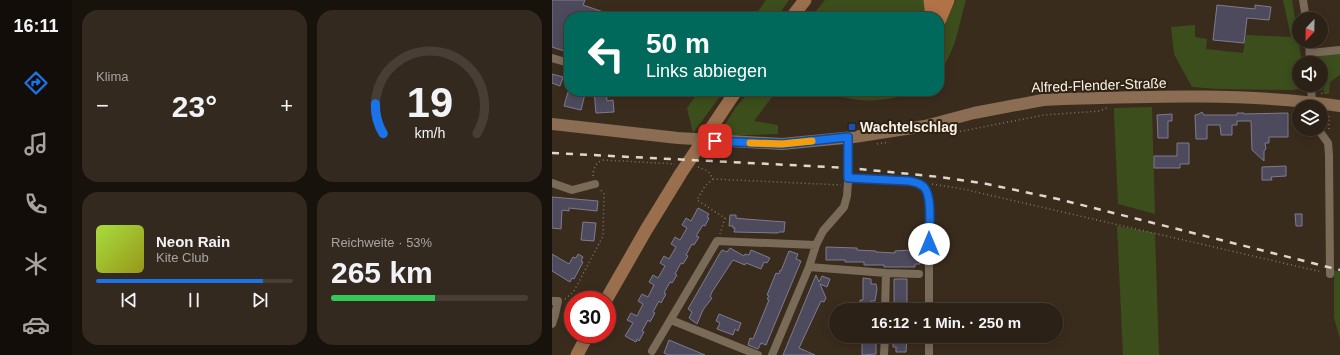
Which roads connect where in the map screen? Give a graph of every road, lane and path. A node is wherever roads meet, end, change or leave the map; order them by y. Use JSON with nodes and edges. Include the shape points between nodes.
{"nodes":[{"id":1,"x":805,"y":0,"type":"edge"},
{"id":2,"x":932,"y":0,"type":"edge"},
{"id":3,"x":947,"y":0,"type":"edge"},
{"id":4,"x":1303,"y":0,"type":"edge"},
{"id":5,"x":796,"y":12,"type":"edge"},
{"id":6,"x":933,"y":12,"type":"edge"},
{"id":7,"x":942,"y":12,"type":"edge"},
{"id":8,"x":1305,"y":12,"type":"edge"},
{"id":9,"x":1310,"y":48,"type":"edge"},
{"id":10,"x":1340,"y":50,"type":"edge"},
{"id":11,"x":1310,"y":53,"type":"joint"},
{"id":12,"x":552,"y":58,"type":"edge"},
{"id":13,"x":564,"y":62,"type":"edge"},
{"id":14,"x":733,"y":96,"type":"edge"},
{"id":15,"x":1292,"y":101,"type":"edge"},
{"id":16,"x":552,"y":124,"type":"edge"},
{"id":17,"x":1323,"y":136,"type":"edge"},
{"id":18,"x":1327,"y":136,"type":"edge"},
{"id":19,"x":848,"y":137,"type":"junction"},
{"id":20,"x":1328,"y":143,"type":"junction"},
{"id":21,"x":696,"y":166,"type":"dead end"},
{"id":22,"x":681,"y":168,"type":"junction"},
{"id":23,"x":714,"y":179,"type":"junction"},
{"id":24,"x":848,"y":182,"type":"junction"},
{"id":25,"x":552,"y":183,"type":"edge"},
{"id":26,"x":595,"y":184,"type":"junction"},
{"id":27,"x":923,"y":186,"type":"junction"},
{"id":28,"x":717,"y":241,"type":"junction"},
{"id":29,"x":816,"y":245,"type":"junction"},
{"id":30,"x":809,"y":267,"type":"junction"},
{"id":31,"x":886,"y":273,"type":"junction"},
{"id":32,"x":919,"y":274,"type":"dead end"},
{"id":33,"x":1330,"y":274,"type":"joint"},
{"id":34,"x":611,"y":291,"type":"edge"},
{"id":35,"x":555,"y":301,"type":"edge"},
{"id":36,"x":885,"y":303,"type":"edge"},
{"id":37,"x":929,"y":303,"type":"edge"},
{"id":38,"x":671,"y":320,"type":"junction"},
{"id":39,"x":552,"y":324,"type":"edge"},
{"id":40,"x":583,"y":343,"type":"edge"},
{"id":41,"x":885,"y":343,"type":"edge"},
{"id":42,"x":929,"y":343,"type":"edge"},
{"id":43,"x":652,"y":351,"type":"dead end"},
{"id":44,"x":577,"y":355,"type":"edge"},
{"id":45,"x":758,"y":355,"type":"edge"},
{"id":46,"x":772,"y":355,"type":"edge"},
{"id":47,"x":884,"y":355,"type":"edge"},
{"id":48,"x":929,"y":355,"type":"edge"}],
"edges":[{"from":1,"to":5,"type":"main road"},
{"from":2,"to":6,"type":"highway"},
{"from":3,"to":7,"type":"highway"},
{"from":4,"to":8,"type":"street"},
{"from":9,"to":11,"type":"street"},
{"from":10,"to":11,"type":"street"},
{"from":12,"to":13,"type":"street"},
{"from":14,"to":22,"type":"main road"},
{"from":15,"to":19,"type":"street","name":"Alfred-Flender-Straße","via":[[1246,97],[1043,100],[974,113],[925,126]]},
{"from":16,"to":19,"type":"street","name":"Alfred-Flender-Straße","via":[[678,138],[782,144]]},
{"from":17,"to":20,"type":"street"},
{"from":18,"to":20,"type":"path"},
{"from":19,"to":24,"type":"street"},
{"from":20,"to":33,"type":"street"},
{"from":21,"to":23,"type":"path","via":[[708,171]]},
{"from":22,"to":26,"type":"path","via":[[600,160],[592,175]]},
{"from":22,"to":34,"type":"main road"},
{"from":23,"to":24,"type":"path"},
{"from":23,"to":28,"type":"path","via":[[705,186],[697,200],[725,218]]},
{"from":24,"to":27,"type":"street","via":[[909,181]]},
{"from":24,"to":29,"type":"street","via":[[844,207],[823,231]]},
{"from":25,"to":26,"type":"street","via":[[572,190]]},
{"from":26,"to":35,"type":"path","via":[[604,194],[602,236],[574,291],[567,298]]},
{"from":27,"to":33,"type":"path","via":[[934,184],[964,189]]},
{"from":27,"to":37,"type":"street","via":[[929,199]]},
{"from":28,"to":29,"type":"street"},
{"from":28,"to":38,"type":"street"},
{"from":29,"to":30,"type":"street"},
{"from":30,"to":31,"type":"street"},
{"from":30,"to":46,"type":"street"},
{"from":31,"to":32,"type":"street"},
{"from":31,"to":36,"type":"street"},
{"from":35,"to":39,"type":"street"},
{"from":38,"to":43,"type":"street"},
{"from":38,"to":45,"type":"street"},
{"from":40,"to":44,"type":"main road"},
{"from":41,"to":47,"type":"street"},
{"from":42,"to":48,"type":"street"}]}
